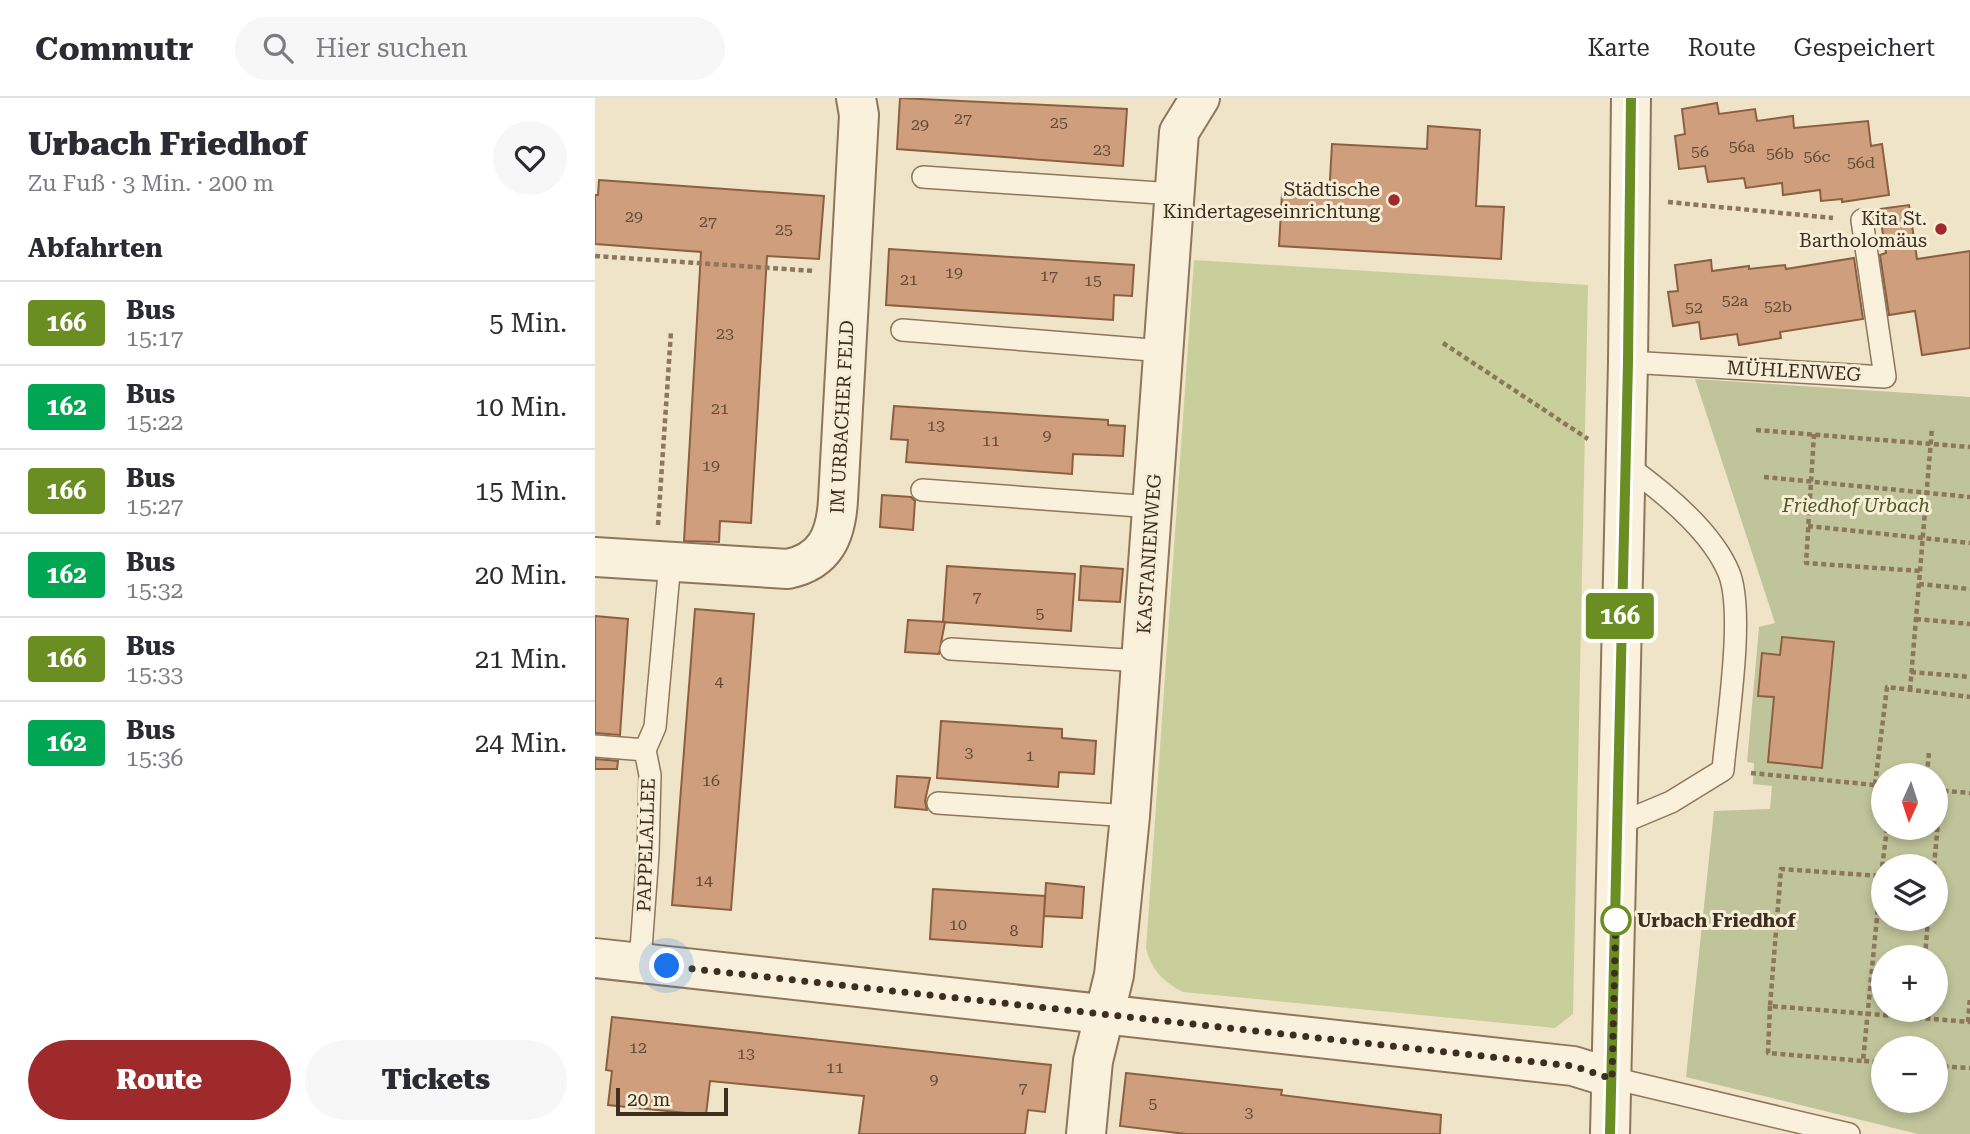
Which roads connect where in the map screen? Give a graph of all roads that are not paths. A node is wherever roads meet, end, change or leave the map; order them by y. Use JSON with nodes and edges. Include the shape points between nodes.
{"nodes":[{"id":1,"x":856,"y":98,"type":"edge"},
{"id":2,"x":1200,"y":98,"type":"edge"},
{"id":3,"x":1631,"y":98,"type":"edge"},
{"id":4,"x":923,"y":177,"type":"dead end"},
{"id":5,"x":1174,"y":194,"type":"junction"},
{"id":6,"x":1862,"y":220,"type":"road end"},
{"id":7,"x":902,"y":330,"type":"dead end"},
{"id":8,"x":1164,"y":351,"type":"junction"},
{"id":9,"x":1628,"y":362,"type":"junction"},
{"id":10,"x":1626,"y":465,"type":"junction"},
{"id":11,"x":922,"y":490,"type":"dead end"},
{"id":12,"x":1153,"y":507,"type":"junction"},
{"id":13,"x":595,"y":557,"type":"edge"},
{"id":14,"x":663,"y":561,"type":"junction"},
{"id":15,"x":951,"y":649,"type":"dead end"},
{"id":16,"x":1141,"y":661,"type":"junction"},
{"id":17,"x":595,"y":746,"type":"edge"},
{"id":18,"x":645,"y":750,"type":"junction"},
{"id":19,"x":938,"y":803,"type":"dead end"},
{"id":20,"x":1130,"y":816,"type":"junction"},
{"id":21,"x":1616,"y":825,"type":"junction"},
{"id":22,"x":595,"y":958,"type":"edge"},
{"id":23,"x":640,"y":963,"type":"junction"},
{"id":24,"x":1104,"y":1013,"type":"junction"},
{"id":25,"x":1612,"y":1079,"type":"junction"},
{"id":26,"x":1086,"y":1134,"type":"edge"},
{"id":27,"x":1610,"y":1134,"type":"edge"},
{"id":28,"x":1849,"y":1134,"type":"edge"}],
"edges":[{"from":1,"to":14,"type":"street","name":"IM URBACHER FELD","via":[[859,115],[837,520],[830,542],[806,565],[788,569]]},
{"from":2,"to":5,"type":"street","name":"KASTANIENWEG","via":[[1179,132]]},
{"from":3,"to":9,"type":"street"},
{"from":4,"to":5,"type":"lane"},
{"from":5,"to":8,"type":"street","name":"KASTANIENWEG"},
{"from":6,"to":9,"type":"lane","name":"MÜHLENWEG","via":[[1885,377]]},
{"from":7,"to":8,"type":"lane"},
{"from":8,"to":12,"type":"street","name":"KASTANIENWEG"},
{"from":9,"to":10,"type":"street"},
{"from":10,"to":21,"type":"street"},
{"from":10,"to":21,"type":"lane","via":[[1663,492],[1716,550],[1729,573],[1737,604],[1723,770],[1671,802]]},
{"from":11,"to":12,"type":"lane"},
{"from":12,"to":16,"type":"street","name":"KASTANIENWEG"},
{"from":13,"to":14,"type":"street","name":"IM URBACHER FELD"},
{"from":14,"to":18,"type":"lane","name":"PAPPELALLEE","via":[[655,727]]},
{"from":15,"to":16,"type":"lane"},
{"from":16,"to":20,"type":"street","name":"KASTANIENWEG"},
{"from":17,"to":18,"type":"lane"},
{"from":18,"to":23,"type":"lane","name":"PAPPELALLEE","via":[[650,775],[649,827]]},
{"from":19,"to":20,"type":"lane"},
{"from":20,"to":24,"type":"street","name":"KASTANIENWEG","via":[[1114,975]]},
{"from":21,"to":25,"type":"street"},
{"from":22,"to":23,"type":"street"},
{"from":23,"to":24,"type":"street"},
{"from":24,"to":25,"type":"street","via":[[1573,1066]]},
{"from":24,"to":26,"type":"street","name":"KASTANIENWEG","via":[[1093,1061]]},
{"from":25,"to":27,"type":"street"},
{"from":25,"to":28,"type":"lane"}]}
